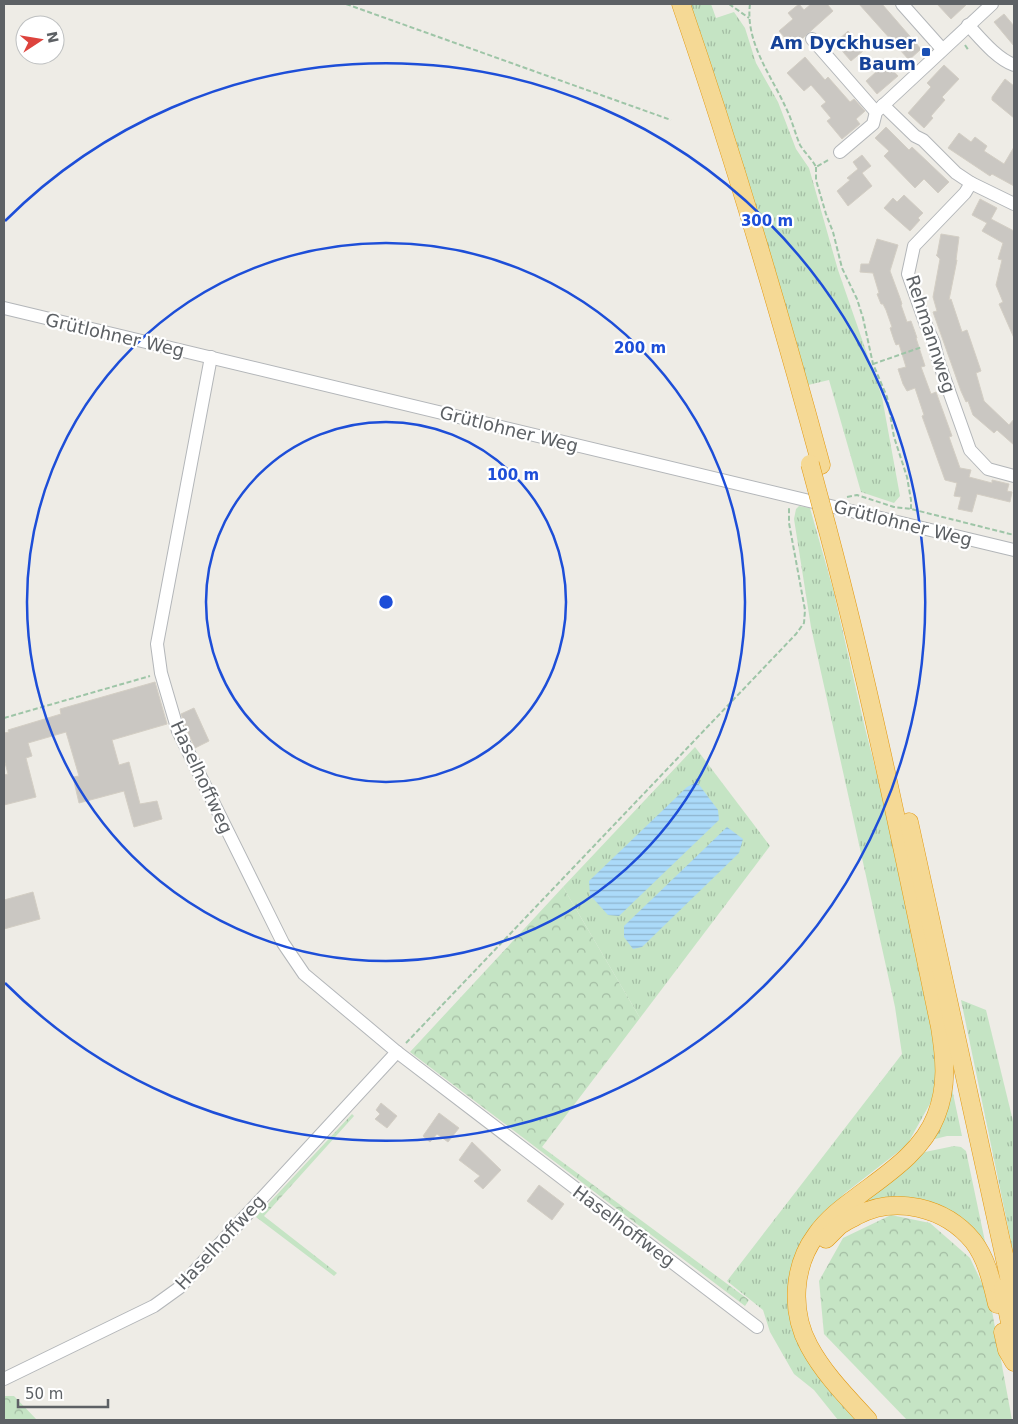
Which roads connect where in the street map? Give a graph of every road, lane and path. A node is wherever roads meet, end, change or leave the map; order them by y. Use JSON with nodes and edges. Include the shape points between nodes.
{"nodes":[{"id":1,"x":346,"y":4,"type":"edge"},
{"id":2,"x":670,"y":4,"type":"edge"},
{"id":3,"x":681,"y":4,"type":"edge"},
{"id":4,"x":729,"y":4,"type":"edge"},
{"id":5,"x":750,"y":4,"type":"edge"},
{"id":6,"x":902,"y":4,"type":"edge"},
{"id":7,"x":992,"y":4,"type":"edge"},
{"id":8,"x":749,"y":18,"type":"junction"},
{"id":9,"x":968,"y":25,"type":"junction"},
{"id":10,"x":812,"y":39,"type":"dead end"},
{"id":11,"x":942,"y":49,"type":"junction"},
{"id":12,"x":1014,"y":65,"type":"edge"},
{"id":13,"x":880,"y":109,"type":"junction"},
{"id":14,"x":671,"y":120,"type":"dead end"},
{"id":15,"x":840,"y":152,"type":"joint"},
{"id":16,"x":816,"y":167,"type":"junction"},
{"id":17,"x":971,"y":183,"type":"junction"},
{"id":18,"x":1014,"y":204,"type":"edge"},
{"id":19,"x":4,"y":308,"type":"edge"},
{"id":20,"x":934,"y":343,"type":"junction"},
{"id":21,"x":211,"y":357,"type":"junction"},
{"id":22,"x":873,"y":364,"type":"junction"},
{"id":23,"x":815,"y":464,"type":"junction"},
{"id":24,"x":1014,"y":476,"type":"edge"},
{"id":25,"x":788,"y":496,"type":"junction"},
{"id":26,"x":842,"y":508,"type":"junction"},
{"id":27,"x":911,"y":509,"type":"junction"},
{"id":28,"x":832,"y":527,"type":"junction"},
{"id":29,"x":1014,"y":535,"type":"edge"},
{"id":30,"x":1014,"y":550,"type":"edge"},
{"id":31,"x":161,"y":673,"type":"junction"},
{"id":32,"x":4,"y":718,"type":"edge"},
{"id":33,"x":901,"y":841,"type":"junction"},
{"id":34,"x":397,"y":1052,"type":"junction"},
{"id":35,"x":1014,"y":1300,"type":"edge"},
{"id":36,"x":756,"y":1327,"type":"dead end"},
{"id":37,"x":1014,"y":1343,"type":"edge"},
{"id":38,"x":1014,"y":1362,"type":"edge"},
{"id":39,"x":4,"y":1379,"type":"edge"},
{"id":40,"x":868,"y":1420,"type":"edge"},
{"id":41,"x":879,"y":1420,"type":"edge"}],
"edges":[{"from":1,"to":14,"type":"path"},
{"from":2,"to":23,"type":"highway"},
{"from":3,"to":23,"type":"highway","via":[[777,311]]},
{"from":4,"to":8,"type":"path"},
{"from":5,"to":8,"type":"path"},
{"from":6,"to":11,"type":"street"},
{"from":7,"to":9,"type":"street"},
{"from":8,"to":16,"type":"path","via":[[758,52],[801,146]]},
{"from":9,"to":11,"type":"street"},
{"from":9,"to":12,"type":"street","via":[[1006,62]]},
{"from":10,"to":13,"type":"street"},
{"from":11,"to":13,"type":"street"},
{"from":13,"to":15,"type":"street","via":[[873,124]]},
{"from":13,"to":17,"type":"street","via":[[923,140]]},
{"from":15,"to":16,"type":"path"},
{"from":16,"to":22,"type":"path","via":[[816,180],[842,268],[860,309]]},
{"from":17,"to":18,"type":"street"},
{"from":17,"to":20,"type":"street","name":"Rehmannweg","via":[[914,246],[908,274]]},
{"from":19,"to":21,"type":"street","name":"Grütlohner Weg"},
{"from":20,"to":22,"type":"path"},
{"from":20,"to":24,"type":"street","name":"Rehmannweg","via":[[970,450],[988,469]]},
{"from":21,"to":25,"type":"street","name":"Grütlohner Weg"},
{"from":21,"to":31,"type":"street","name":"Haselhoffweg","via":[[157,644]]},
{"from":22,"to":27,"type":"path","via":[[886,397],[907,477]]},
{"from":23,"to":28,"type":"highway","bridge":true},
{"from":25,"to":26,"type":"street","name":"Grütlohner Weg"},
{"from":25,"to":34,"type":"path","via":[[789,523],[805,610],[804,623]]},
{"from":26,"to":27,"type":"path","via":[[845,497],[857,495]]},
{"from":26,"to":30,"type":"street","name":"Grütlohner Weg"},
{"from":27,"to":29,"type":"path"},
{"from":28,"to":33,"type":"highway"},
{"from":28,"to":35,"type":"highway","via":[[863,625]]},
{"from":31,"to":32,"type":"path"},
{"from":31,"to":34,"type":"street","name":"Haselhoffweg","via":[[178,731],[283,943],[304,974]]},
{"from":33,"to":37,"type":"highway","via":[[942,1004]]},
{"from":33,"to":40,"type":"highway","via":[[945,1056],[943,1097],[925,1138],[912,1153],[834,1215],[816,1234],[802,1261],[796,1291],[798,1316],[809,1346],[834,1383]]},
{"from":34,"to":36,"type":"street","name":"Haselhoffweg"},
{"from":34,"to":39,"type":"street","name":"Haselhoffweg","via":[[179,1288],[154,1306]]},
{"from":38,"to":41,"type":"highway","via":[[1007,1350],[986,1263],[974,1242],[939,1214],[915,1207],[890,1205],[865,1211],[841,1224],[825,1240],[811,1264],[805,1300],[809,1324],[819,1348],[838,1375]]}]}
